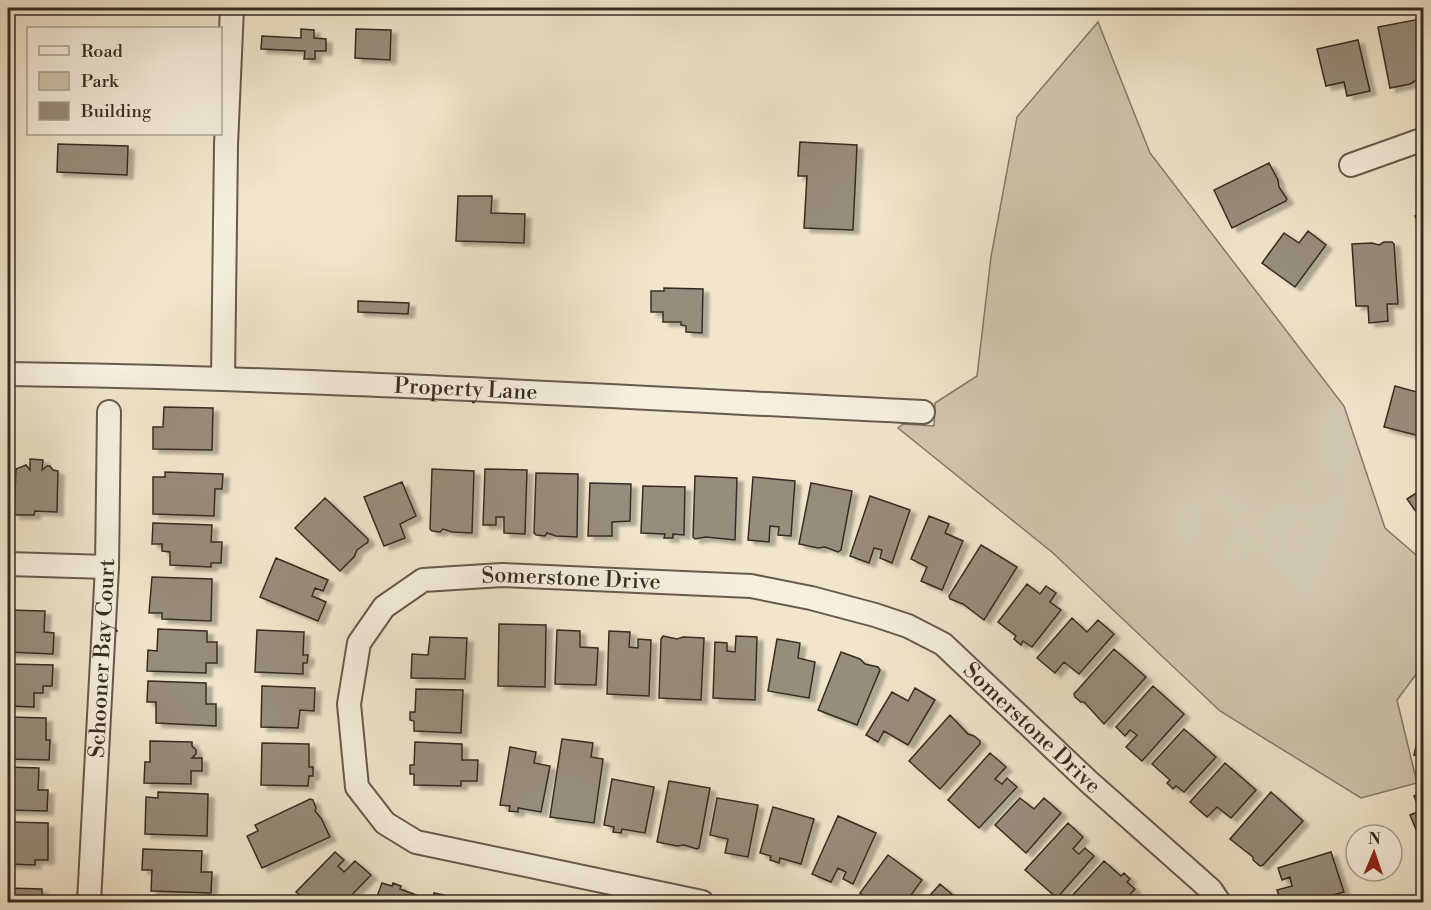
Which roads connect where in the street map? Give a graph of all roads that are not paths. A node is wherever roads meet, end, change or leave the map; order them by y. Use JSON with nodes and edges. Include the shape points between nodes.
{"nodes":[{"id":1,"x":232,"y":8,"type":"edge"},
{"id":2,"x":1424,"y":139,"type":"edge"},
{"id":3,"x":1351,"y":165,"type":"dead end"},
{"id":4,"x":8,"y":374,"type":"edge"},
{"id":5,"x":223,"y":379,"type":"junction"},
{"id":6,"x":109,"y":412,"type":"dead end"},
{"id":7,"x":923,"y":412,"type":"dead end"},
{"id":8,"x":8,"y":564,"type":"edge"},
{"id":9,"x":107,"y":567,"type":"junction"},
{"id":10,"x":89,"y":903,"type":"edge"},
{"id":11,"x":702,"y":903,"type":"edge"},
{"id":12,"x":1219,"y":903,"type":"edge"}],
"edges":[{"from":1,"to":5,"type":"street"},
{"from":2,"to":3,"type":"street"},
{"from":4,"to":5,"type":"street","name":"Property Lane"},
{"from":5,"to":7,"type":"street","name":"Property Lane"},
{"from":6,"to":9,"type":"street","name":"Schooner Bay Court"},
{"from":8,"to":9,"type":"street"},
{"from":9,"to":10,"type":"street","name":"Schooner Bay Court"},
{"from":11,"to":12,"type":"street","name":"Somerstone Drive","via":[[416,842],[385,823],[357,787],[349,704],[358,643],[384,607],[423,580],[502,575],[751,586],[811,598],[908,626],[943,644],[967,665],[1088,781],[1211,890]]}]}
